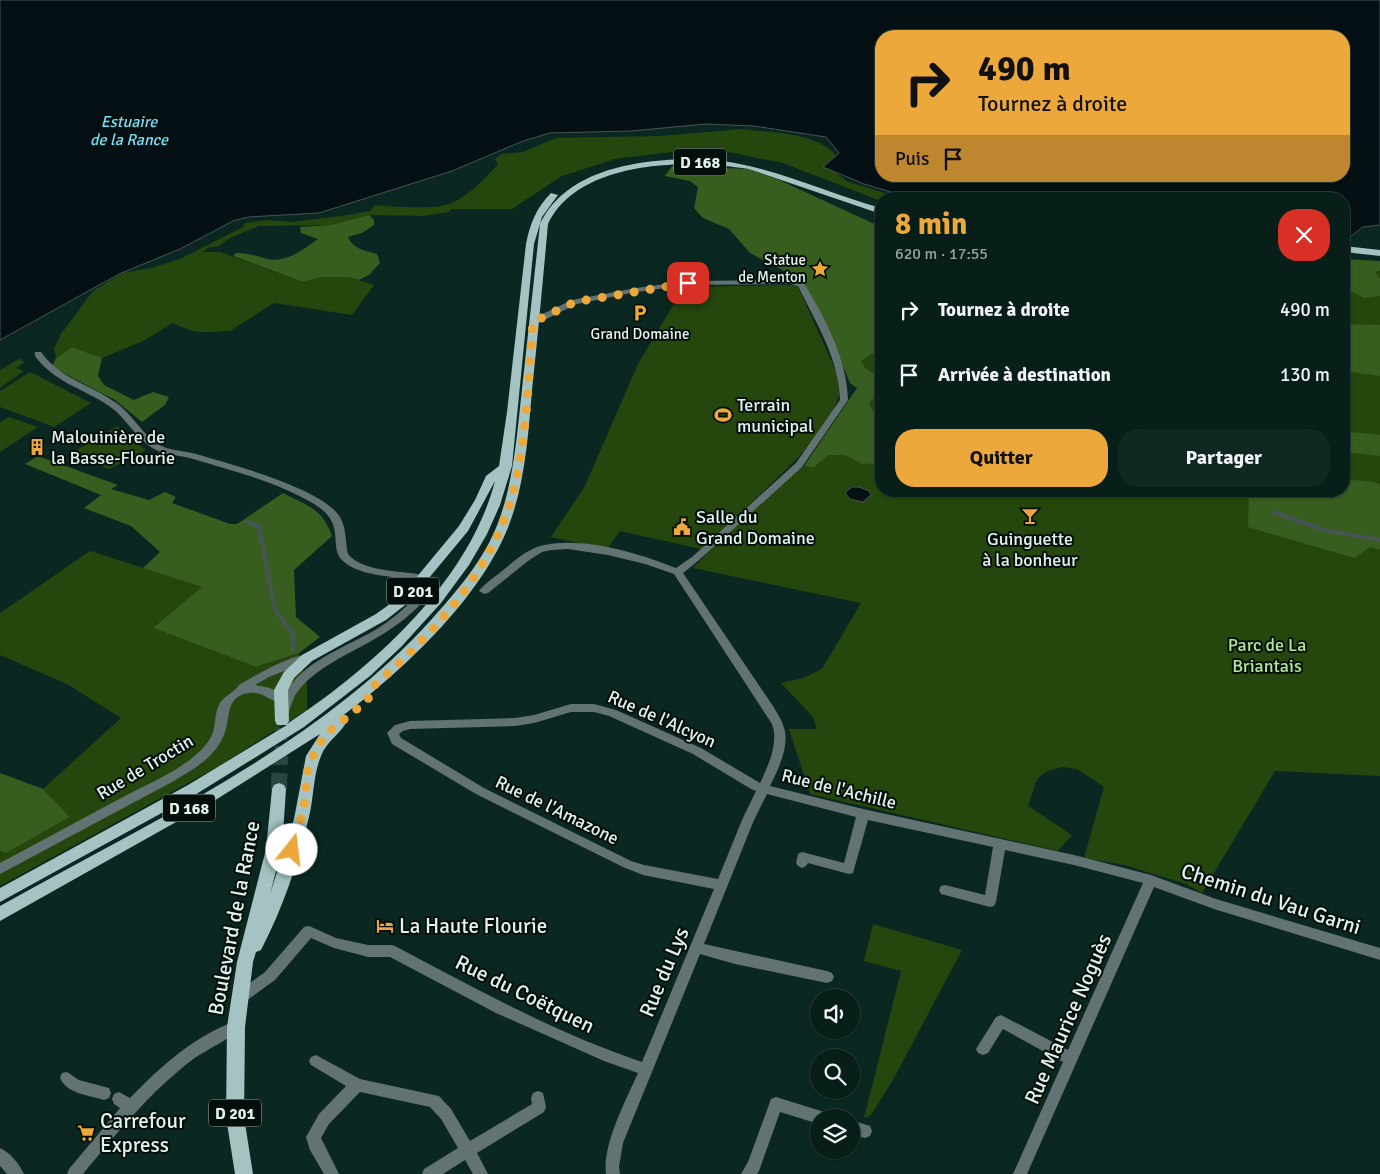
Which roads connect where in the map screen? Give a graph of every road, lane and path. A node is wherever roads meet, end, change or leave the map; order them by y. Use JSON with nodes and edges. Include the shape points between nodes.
{"nodes":[{"id":1,"x":875,"y":204,"type":"edge"},
{"id":2,"x":875,"y":209,"type":"edge"},
{"id":3,"x":1350,"y":244,"type":"edge"},
{"id":4,"x":1380,"y":247,"type":"edge"},
{"id":5,"x":1350,"y":250,"type":"edge"},
{"id":6,"x":1380,"y":253,"type":"edge"},
{"id":7,"x":533,"y":322,"type":"junction"},
{"id":8,"x":38,"y":354,"type":"dead end"},
{"id":9,"x":506,"y":466,"type":"junction"},
{"id":10,"x":677,"y":572,"type":"junction"},
{"id":11,"x":424,"y":578,"type":"junction"},
{"id":12,"x":484,"y":592,"type":"dead end"},
{"id":13,"x":307,"y":658,"type":"junction"},
{"id":14,"x":265,"y":674,"type":"junction"},
{"id":15,"x":289,"y":685,"type":"junction"},
{"id":16,"x":370,"y":689,"type":"junction"},
{"id":17,"x":236,"y":693,"type":"junction"},
{"id":18,"x":280,"y":699,"type":"junction"},
{"id":19,"x":282,"y":718,"type":"joint"},
{"id":20,"x":393,"y":733,"type":"joint"},
{"id":21,"x":279,"y":789,"type":"tunnel mouth"},
{"id":22,"x":764,"y":789,"type":"junction"},
{"id":23,"x":863,"y":814,"type":"junction"},
{"id":24,"x":1000,"y":844,"type":"junction"},
{"id":25,"x":802,"y":864,"type":"dead end"},
{"id":26,"x":0,"y":869,"type":"edge"},
{"id":27,"x":1151,"y":880,"type":"junction"},
{"id":28,"x":722,"y":885,"type":"junction"},
{"id":29,"x":945,"y":890,"type":"dead end"},
{"id":30,"x":0,"y":896,"type":"edge"},
{"id":31,"x":0,"y":914,"type":"edge"},
{"id":32,"x":696,"y":948,"type":"junction"},
{"id":33,"x":1380,"y":954,"type":"edge"},
{"id":34,"x":245,"y":962,"type":"junction"},
{"id":35,"x":827,"y":977,"type":"dead end"},
{"id":36,"x":241,"y":997,"type":"junction"},
{"id":37,"x":236,"y":1027,"type":"junction"},
{"id":38,"x":983,"y":1049,"type":"dead end"},
{"id":39,"x":1071,"y":1059,"type":"junction"},
{"id":40,"x":316,"y":1061,"type":"dead end"},
{"id":41,"x":646,"y":1069,"type":"junction"},
{"id":42,"x":67,"y":1078,"type":"dead end"},
{"id":43,"x":357,"y":1085,"type":"junction"},
{"id":44,"x":104,"y":1093,"type":"dead end"},
{"id":45,"x":538,"y":1098,"type":"dead end"},
{"id":46,"x":810,"y":1115,"type":"edge"},
{"id":47,"x":466,"y":1151,"type":"junction"},
{"id":48,"x":0,"y":1155,"type":"edge"},
{"id":49,"x":17,"y":1174,"type":"edge"},
{"id":50,"x":74,"y":1174,"type":"edge"},
{"id":51,"x":244,"y":1174,"type":"edge"},
{"id":52,"x":332,"y":1174,"type":"edge"},
{"id":53,"x":428,"y":1174,"type":"edge"},
{"id":54,"x":481,"y":1174,"type":"edge"},
{"id":55,"x":613,"y":1174,"type":"edge"},
{"id":56,"x":748,"y":1174,"type":"edge"},
{"id":57,"x":1020,"y":1174,"type":"edge"}],
"edges":[{"from":1,"to":9,"type":"main road","number":"D 168","via":[[768,167],[705,157],[620,165],[580,178],[558,191],[539,211],[534,223]]},
{"from":2,"to":7,"type":"main road","number":"D 168","via":[[768,172],[731,164],[673,162],[613,172],[578,186],[556,203],[548,214]]},
{"from":3,"to":4,"type":"main road"},
{"from":5,"to":6,"type":"main road"},
{"from":7,"to":10,"type":"street","via":[[575,302],[642,289],[688,283],[801,284],[833,350],[845,388],[844,400],[799,465]]},
{"from":7,"to":16,"type":"main road","number":"D 168","via":[[519,467],[500,532],[458,599],[426,637]]},
{"from":8,"to":11,"type":"street","via":[[51,371],[115,406],[157,447],[281,485],[329,509],[339,522],[343,536],[342,552],[346,559],[378,571]]},
{"from":9,"to":11,"type":"main road","number":"D 201","via":[[492,476],[464,528]]},
{"from":9,"to":30,"type":"main road","number":"D 168","via":[[481,535],[444,591],[407,633],[341,694],[238,764]]},
{"from":10,"to":12,"type":"street","via":[[594,549],[555,546],[540,549]]},
{"from":10,"to":22,"type":"street","name":"Rue de l'Achille","via":[[776,722],[780,732],[779,745]]},
{"from":11,"to":13,"type":"main road","number":"D 201","via":[[395,607]]},
{"from":11,"to":15,"type":"street","via":[[430,583],[427,591],[398,619]]},
{"from":13,"to":14,"type":"street"},
{"from":13,"to":15,"type":"main road","number":"D 201"},
{"from":14,"to":15,"type":"street"},
{"from":14,"to":17,"type":"street"},
{"from":15,"to":18,"type":"main road"},
{"from":15,"to":19,"type":"street"},
{"from":16,"to":31,"type":"main road","number":"D 168","via":[[272,760]]},
{"from":16,"to":34,"type":"main road","via":[[368,700],[327,733],[316,749],[308,769],[304,807],[281,887],[269,920]]},
{"from":17,"to":18,"type":"street","via":[[256,688],[270,691]]},
{"from":17,"to":26,"type":"street","name":"Rue de Troctin","via":[[225,704],[221,728],[202,756],[171,777]]},
{"from":18,"to":19,"type":"main road"},
{"from":20,"to":22,"type":"street","name":"Rue de l'Alcyon","via":[[410,725],[515,722],[571,708],[594,708],[697,751]]},
{"from":20,"to":28,"type":"street","name":"Rue de l'Amazone","via":[[396,740],[447,773],[627,864],[651,872]]},
{"from":21,"to":34,"type":"main road","name":"Boulevard de la Rance","number":"D 201","via":[[274,849]]},
{"from":22,"to":23,"type":"street","name":"Rue de l'Achille"},
{"from":22,"to":28,"type":"street","name":"Rue du Lys"},
{"from":23,"to":24,"type":"street","name":"Rue de l'Achille"},
{"from":23,"to":25,"type":"street","via":[[849,869],[802,858]]},
{"from":24,"to":27,"type":"street","name":"Rue de l'Achille"},
{"from":24,"to":29,"type":"street","via":[[990,902]]},
{"from":27,"to":33,"type":"street","name":"Chemin du Vau Garni","via":[[1214,904]]},
{"from":27,"to":39,"type":"street","name":"Rue Maurice Noguès"},
{"from":28,"to":32,"type":"street","name":"Rue du Lys"},
{"from":32,"to":35,"type":"street"},
{"from":32,"to":41,"type":"street","name":"Rue du Lys"},
{"from":34,"to":36,"type":"main road","name":"Boulevard de la Rance","number":"D 201"},
{"from":36,"to":37,"type":"main road","name":"Boulevard de la Rance","number":"D 201"},
{"from":36,"to":41,"type":"street","name":"Rue du Coëtquen","via":[[270,976],[309,931],[334,943],[368,951],[392,951],[501,1009],[609,1057]]},
{"from":37,"to":50,"type":"street","via":[[199,1045],[124,1103]]},
{"from":37,"to":51,"type":"main road","name":"Boulevard de la Rance","number":"D 201","via":[[235,1117]]},
{"from":38,"to":39,"type":"street","via":[[1000,1021]]},
{"from":39,"to":57,"type":"street","name":"Rue Maurice Noguès"},
{"from":40,"to":43,"type":"street"},
{"from":41,"to":55,"type":"street","name":"Rue du Lys","via":[[616,1143]]},
{"from":42,"to":44,"type":"street","via":[[75,1085]]},
{"from":43,"to":47,"type":"street","via":[[434,1101],[446,1114]]},
{"from":43,"to":52,"type":"street","via":[[324,1119],[314,1137],[315,1145]]},
{"from":45,"to":47,"type":"street","via":[[539,1108]]},
{"from":46,"to":56,"type":"street","via":[[776,1104],[754,1166]]},
{"from":47,"to":53,"type":"street"},
{"from":47,"to":54,"type":"street"},
{"from":48,"to":49,"type":"street"}]}
